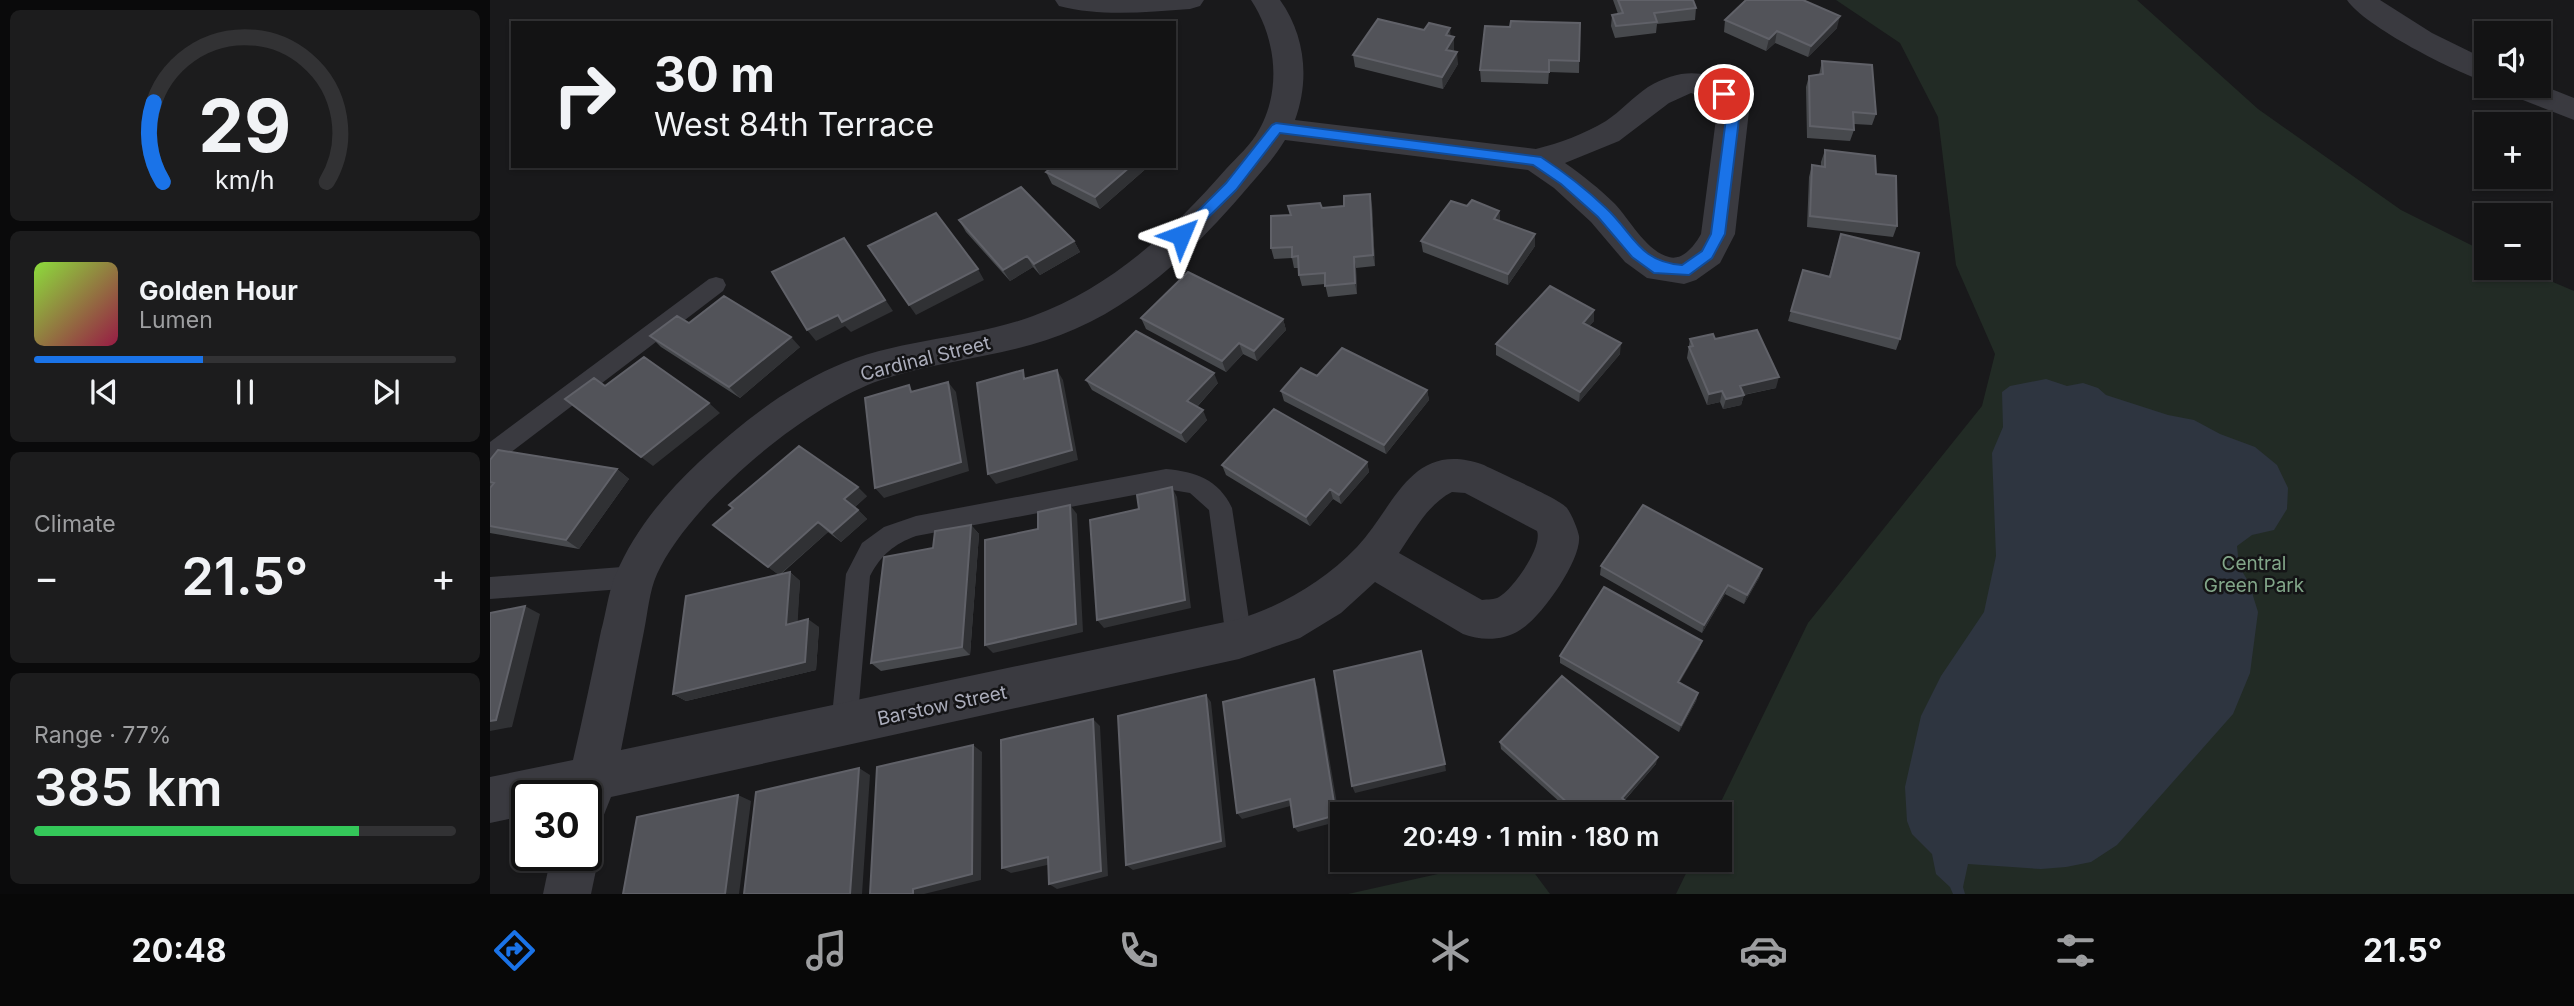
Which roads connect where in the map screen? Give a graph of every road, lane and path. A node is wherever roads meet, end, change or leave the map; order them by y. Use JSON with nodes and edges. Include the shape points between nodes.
{"nodes":[{"id":1,"x":1069,"y":0,"type":"edge"},
{"id":2,"x":1190,"y":0,"type":"edge"},
{"id":3,"x":1265,"y":0,"type":"edge"},
{"id":4,"x":2361,"y":0,"type":"edge"},
{"id":5,"x":2474,"y":66,"type":"edge"},
{"id":6,"x":2545,"y":98,"type":"edge"},
{"id":7,"x":2574,"y":110,"type":"edge"},
{"id":8,"x":1276,"y":128,"type":"junction"},
{"id":9,"x":1536,"y":160,"type":"junction"},
{"id":10,"x":716,"y":285,"type":"dead end"},
{"id":11,"x":490,"y":455,"type":"edge"},
{"id":12,"x":1372,"y":559,"type":"dead end"},
{"id":13,"x":635,"y":577,"type":"junction"},
{"id":14,"x":490,"y":588,"type":"edge"},
{"id":15,"x":1239,"y":639,"type":"junction"},
{"id":16,"x":844,"y":726,"type":"junction"},
{"id":17,"x":591,"y":780,"type":"edge"},
{"id":18,"x":602,"y":788,"type":"edge"},
{"id":19,"x":511,"y":798,"type":"edge"},
{"id":20,"x":490,"y":800,"type":"edge"},
{"id":21,"x":571,"y":871,"type":"edge"},
{"id":22,"x":566,"y":894,"type":"edge"}],
"edges":[{"from":1,"to":2,"type":"street","via":[[1119,5]]},
{"from":3,"to":8,"type":"street","name":"Cardinal Street","via":[[1275,11],[1289,58]]},
{"from":4,"to":5,"type":"street","via":[[2387,20]]},
{"from":6,"to":7,"type":"street"},
{"from":8,"to":9,"type":"street"},
{"from":8,"to":13,"type":"street","name":"Cardinal Street","via":[[1231,186],[1121,287],[1033,330],[900,360],[848,377],[799,405],[698,489],[658,535]]},
{"from":9,"to":9,"type":"street","via":[[1603,213],[1637,253],[1659,269],[1684,271],[1707,254],[1718,234],[1733,111],[1724,94],[1708,86],[1691,83],[1670,88],[1619,127],[1576,150]]},
{"from":10,"to":11,"type":"lane"},
{"from":12,"to":15,"type":"street","name":"Barstow Street","via":[[1326,598],[1285,624]]},
{"from":13,"to":14,"type":"lane"},
{"from":13,"to":17,"type":"street","name":"Cardinal Street"},
{"from":15,"to":16,"type":"street","name":"Barstow Street"},
{"from":15,"to":16,"type":"lane","via":[[1220,508],[1211,492],[1192,482],[1166,479],[916,526],[892,534],[871,551],[858,574]]},
{"from":16,"to":18,"type":"street","name":"Barstow Street"},
{"from":19,"to":20,"type":"street","name":"Barstow Street"},
{"from":21,"to":22,"type":"street"}]}
